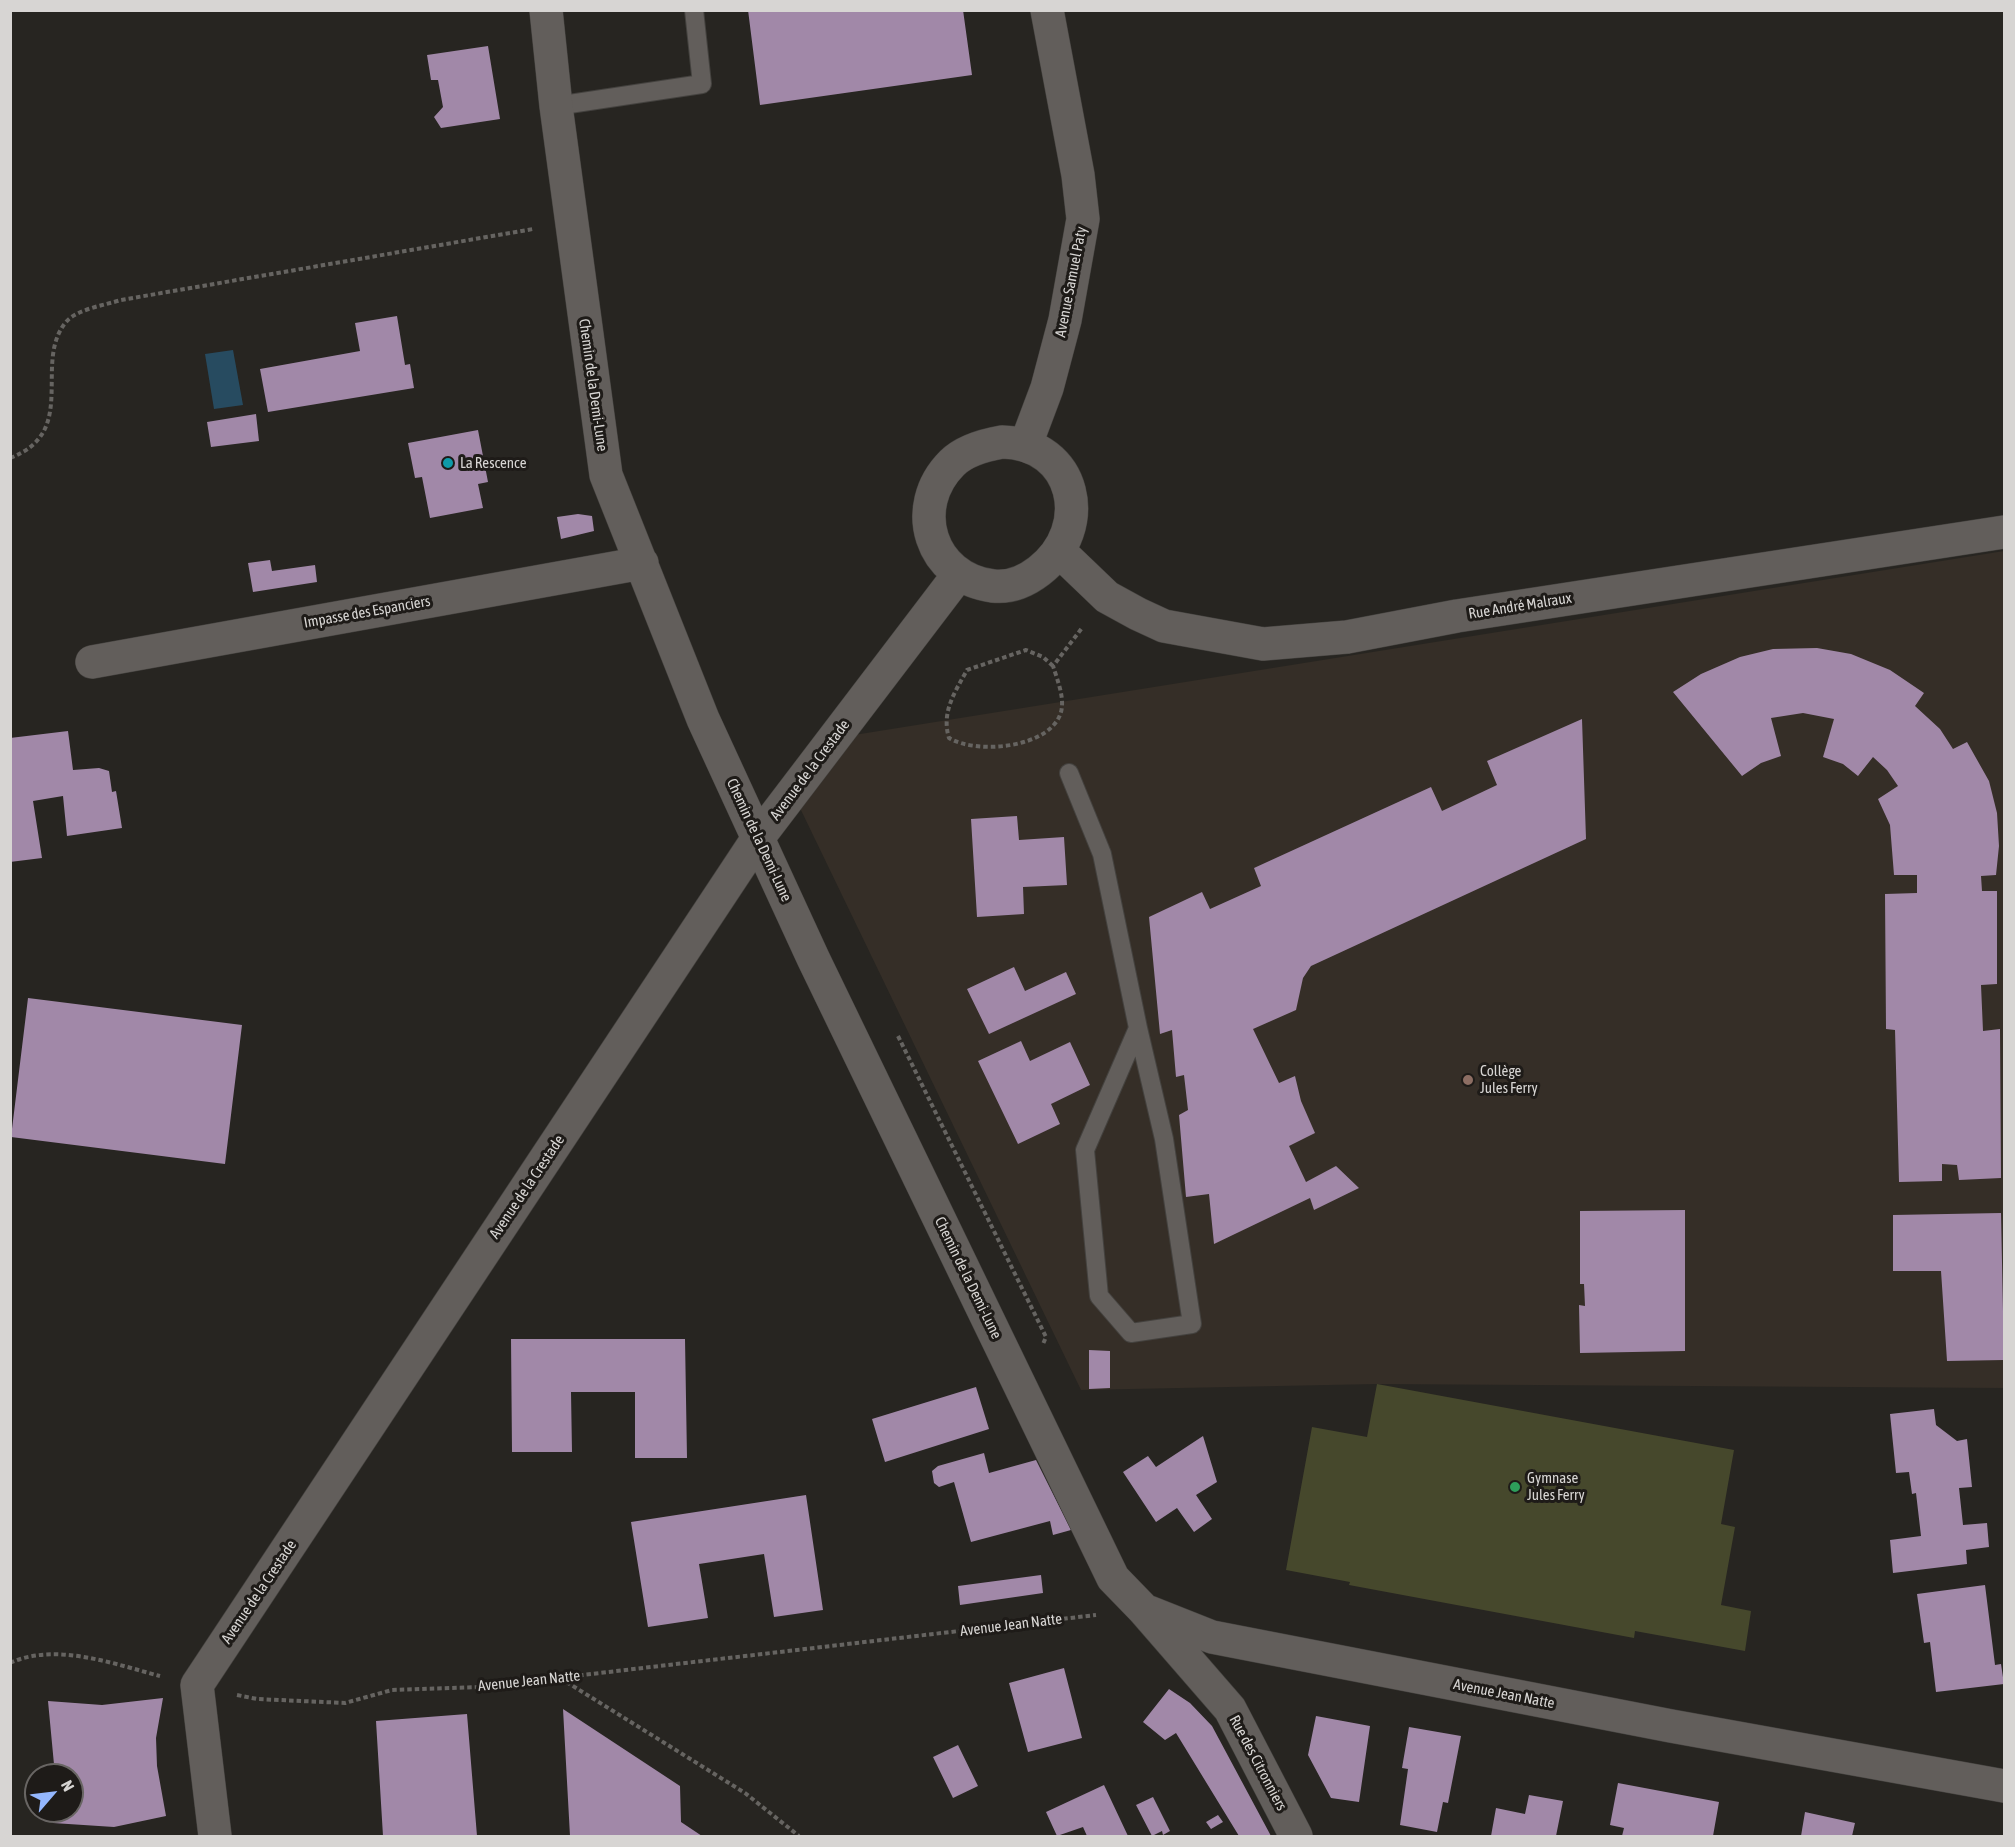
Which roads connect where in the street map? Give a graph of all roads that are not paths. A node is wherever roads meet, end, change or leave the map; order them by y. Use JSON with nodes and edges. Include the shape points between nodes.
{"nodes":[{"id":1,"x":546,"y":10,"type":"edge"},
{"id":2,"x":694,"y":10,"type":"edge"},
{"id":3,"x":1047,"y":10,"type":"edge"},
{"id":4,"x":556,"y":106,"type":"junction"},
{"id":5,"x":1026,"y":444,"type":"junction"},
{"id":6,"x":2004,"y":532,"type":"edge"},
{"id":7,"x":1059,"y":551,"type":"junction"},
{"id":8,"x":642,"y":563,"type":"junction"},
{"id":9,"x":958,"y":574,"type":"junction"},
{"id":10,"x":92,"y":662,"type":"dead end"},
{"id":11,"x":1069,"y":773,"type":"dead end"},
{"id":12,"x":758,"y":838,"type":"junction"},
{"id":13,"x":1138,"y":1028,"type":"junction"},
{"id":14,"x":1144,"y":1610,"type":"junction"},
{"id":15,"x":2004,"y":1786,"type":"edge"},
{"id":16,"x":215,"y":1836,"type":"edge"},
{"id":17,"x":1296,"y":1836,"type":"edge"}],
"edges":[{"from":1,"to":4,"type":"street","name":"Chemin de la Demi-Lune"},
{"from":2,"to":4,"type":"lane","via":[[702,84]]},
{"from":3,"to":5,"type":"street","name":"Avenue Samuel Paty","via":[[1083,219],[1065,320],[1047,388]]},
{"from":4,"to":8,"type":"street","name":"Chemin de la Demi-Lune","via":[[606,475]]},
{"from":5,"to":7,"type":"street","via":[[1053,461],[1067,482],[1072,519]]},
{"from":5,"to":9,"type":"street","via":[[986,445],[962,455],[942,475],[930,504],[930,531],[945,564]]},
{"from":6,"to":7,"type":"street","name":"Rue André Malraux","via":[[1457,616],[1347,637],[1263,644],[1164,626],[1107,597]]},
{"from":7,"to":9,"type":"street","via":[[1032,576],[1015,585],[994,586]]},
{"from":8,"to":10,"type":"street","name":"Impasse des Espanciers"},
{"from":8,"to":12,"type":"street","name":"Chemin de la Demi-Lune","via":[[703,719]]},
{"from":9,"to":12,"type":"street","name":"Avenue de la Crestade"},
{"from":11,"to":13,"type":"lane","via":[[1102,855]]},
{"from":12,"to":14,"type":"street","name":"Chemin de la Demi-Lune","via":[[1113,1578]]},
{"from":12,"to":16,"type":"street","name":"Avenue de la Crestade","via":[[197,1685]]},
{"from":13,"to":13,"type":"lane","via":[[1085,1150],[1099,1296],[1131,1333],[1192,1324],[1164,1139]]},
{"from":14,"to":15,"type":"street","name":"Avenue Jean Natte","via":[[1212,1637]]},
{"from":14,"to":17,"type":"street","name":"Rue des Citronniers","via":[[1230,1709]]}]}
